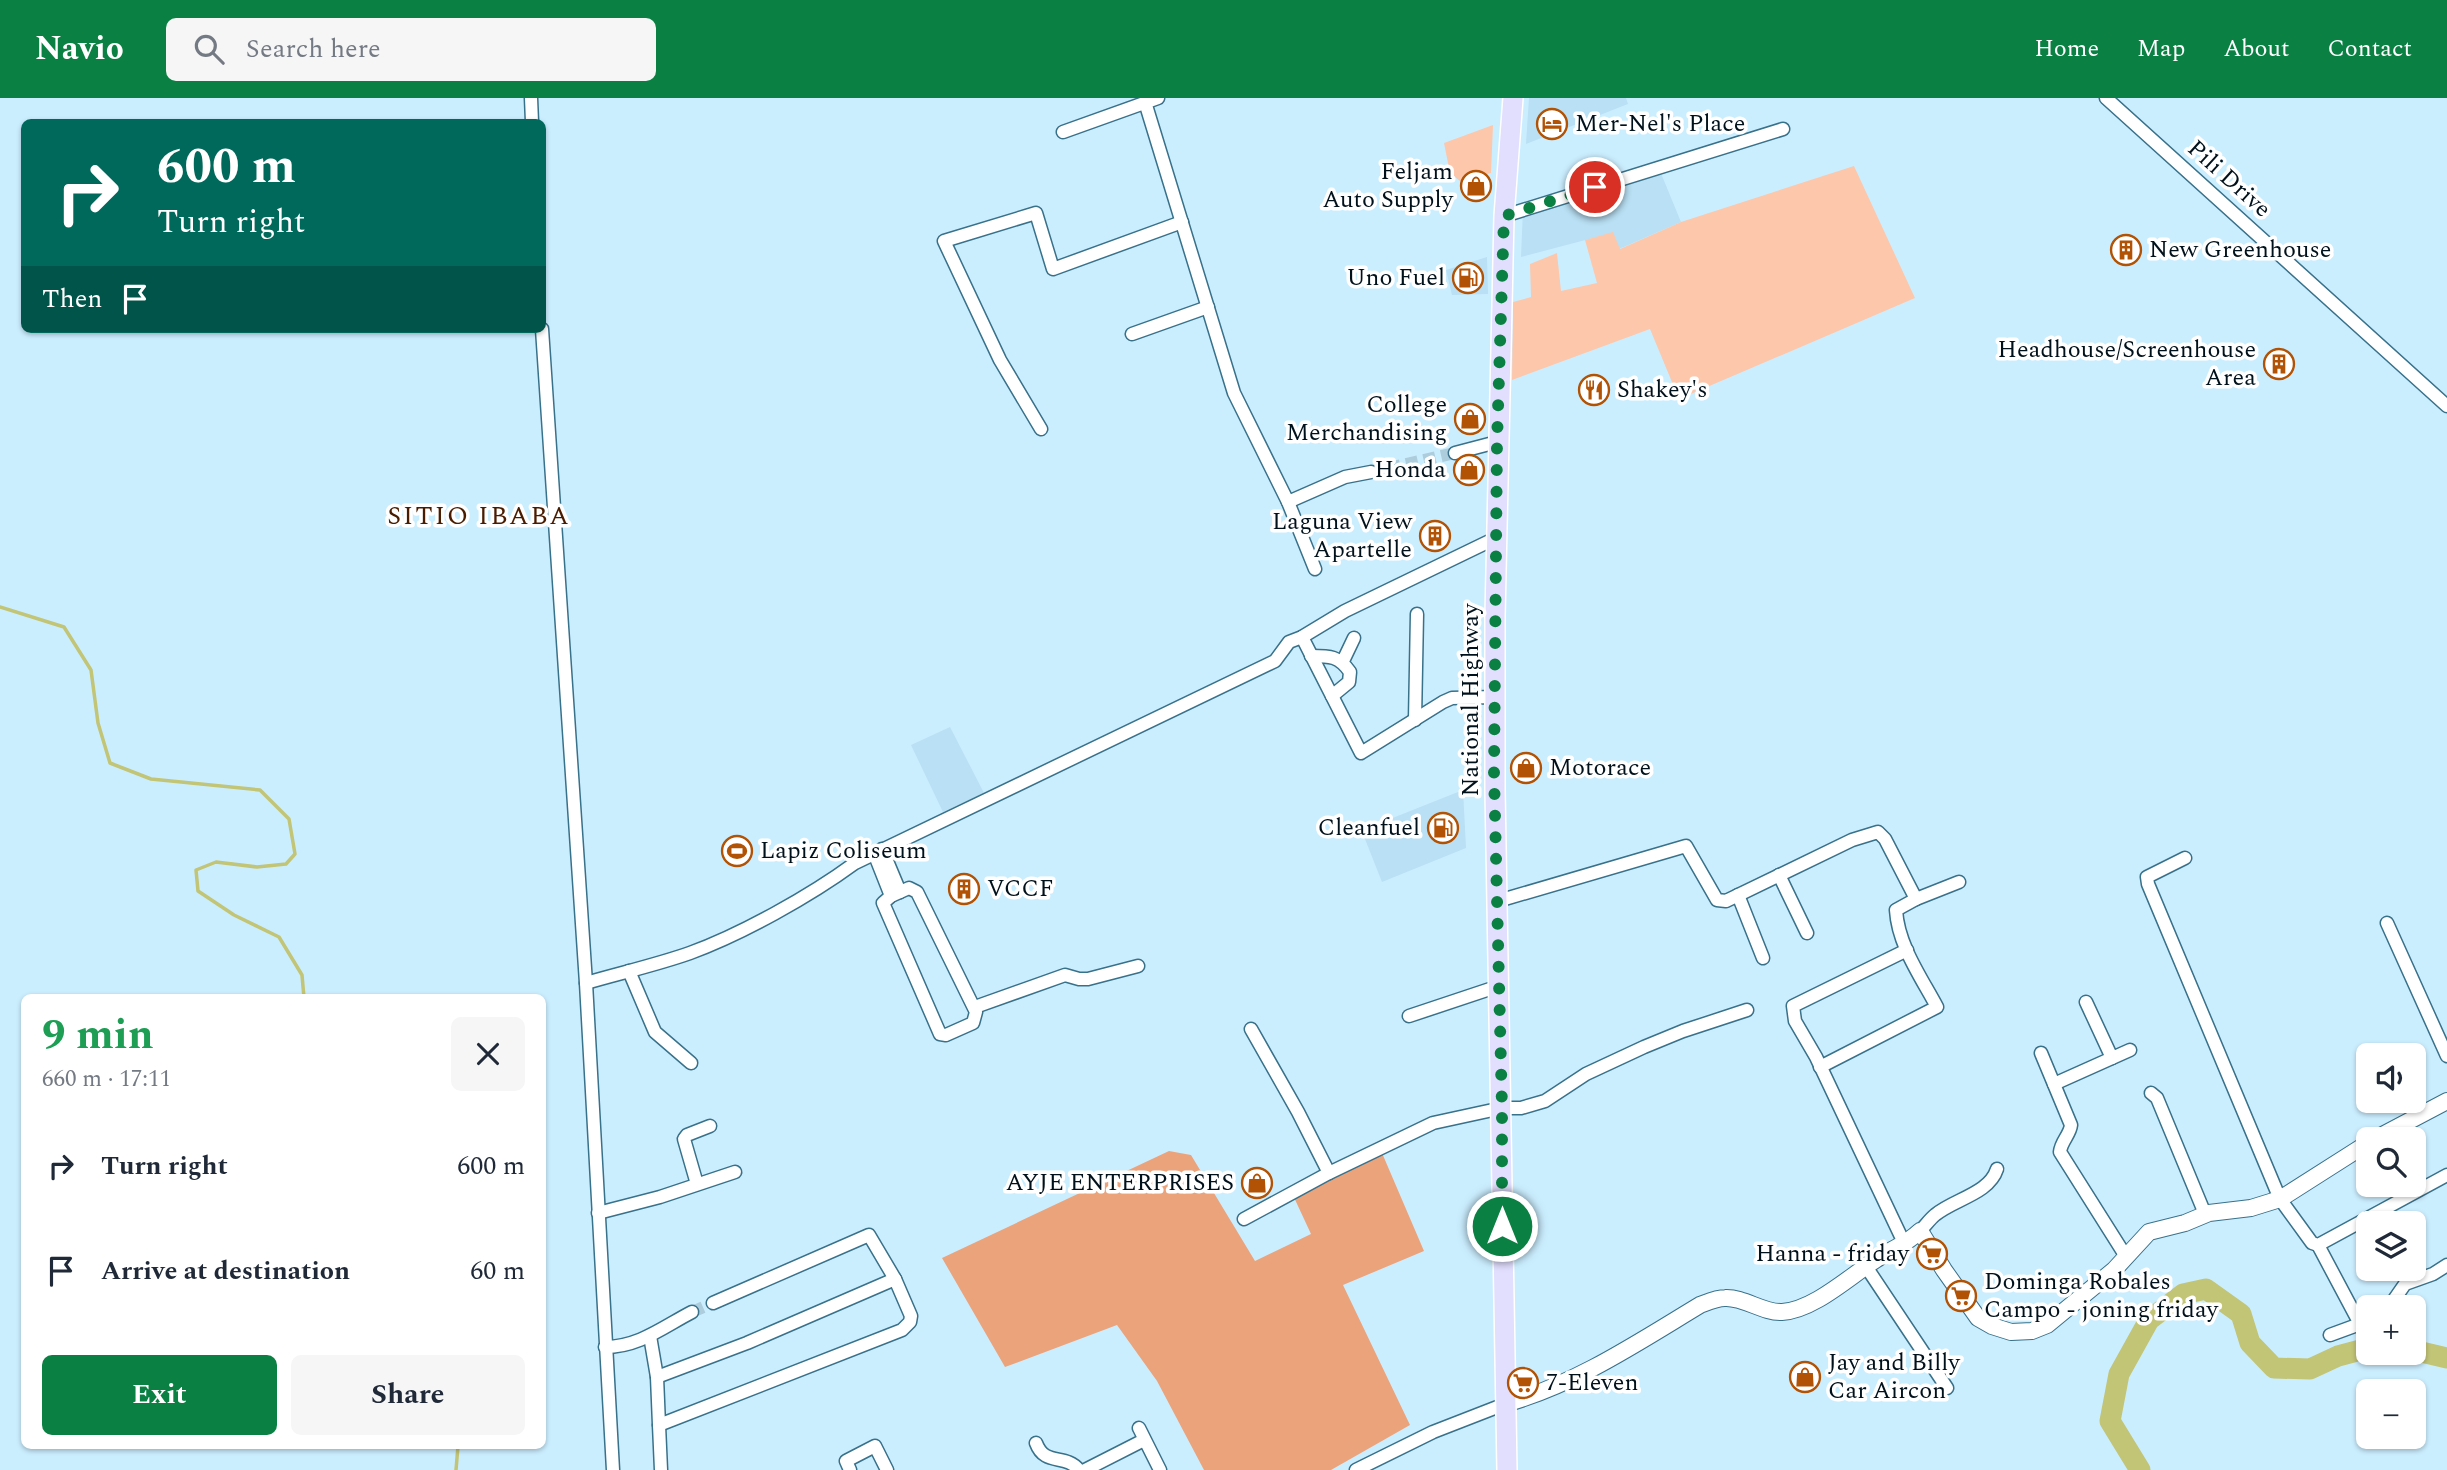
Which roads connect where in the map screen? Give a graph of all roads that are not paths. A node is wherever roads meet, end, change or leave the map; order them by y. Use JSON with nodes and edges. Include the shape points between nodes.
{"nodes":[{"id":1,"x":531,"y":98,"type":"edge"},
{"id":2,"x":2106,"y":98,"type":"edge"},
{"id":3,"x":1514,"y":99,"type":"edge"},
{"id":4,"x":1152,"y":100,"type":"edge"},
{"id":5,"x":532,"y":119,"type":"edge"},
{"id":6,"x":1783,"y":129,"type":"dead end"},
{"id":7,"x":1063,"y":132,"type":"dead end"},
{"id":8,"x":1504,"y":216,"type":"junction"},
{"id":9,"x":1182,"y":222,"type":"junction"},
{"id":10,"x":1208,"y":307,"type":"junction"},
{"id":11,"x":542,"y":333,"type":"edge"},
{"id":12,"x":1132,"y":334,"type":"dead end"},
{"id":13,"x":2447,"y":406,"type":"edge"},
{"id":14,"x":1041,"y":429,"type":"dead end"},
{"id":15,"x":1497,"y":442,"type":"junction"},
{"id":16,"x":1455,"y":453,"type":"tunnel mouth"},
{"id":17,"x":1371,"y":472,"type":"tunnel mouth"},
{"id":18,"x":1288,"y":502,"type":"junction"},
{"id":19,"x":1496,"y":538,"type":"junction"},
{"id":20,"x":1315,"y":569,"type":"dead end"},
{"id":21,"x":1417,"y":614,"type":"dead end"},
{"id":22,"x":1302,"y":637,"type":"junction"},
{"id":23,"x":1354,"y":638,"type":"dead end"},
{"id":24,"x":1311,"y":656,"type":"junction"},
{"id":25,"x":1343,"y":661,"type":"junction"},
{"id":26,"x":1332,"y":696,"type":"junction"},
{"id":27,"x":1495,"y":697,"type":"junction"},
{"id":28,"x":1415,"y":720,"type":"junction"},
{"id":29,"x":878,"y":851,"type":"junction"},
{"id":30,"x":2185,"y":859,"type":"dead end"},
{"id":31,"x":1779,"y":875,"type":"junction"},
{"id":32,"x":1959,"y":882,"type":"dead end"},
{"id":33,"x":895,"y":894,"type":"junction"},
{"id":34,"x":1738,"y":895,"type":"junction"},
{"id":35,"x":1916,"y":899,"type":"junction"},
{"id":36,"x":1498,"y":901,"type":"junction"},
{"id":37,"x":2387,"y":923,"type":"dead end"},
{"id":38,"x":1807,"y":933,"type":"dead end"},
{"id":39,"x":1907,"y":950,"type":"junction"},
{"id":40,"x":1763,"y":958,"type":"dead end"},
{"id":41,"x":1138,"y":966,"type":"dead end"},
{"id":42,"x":629,"y":971,"type":"junction"},
{"id":43,"x":586,"y":983,"type":"junction"},
{"id":44,"x":1499,"y":986,"type":"junction"},
{"id":45,"x":2087,"y":1002,"type":"dead end"},
{"id":46,"x":975,"y":1007,"type":"junction"},
{"id":47,"x":1748,"y":1010,"type":"dead end"},
{"id":48,"x":1409,"y":1016,"type":"dead end"},
{"id":49,"x":1251,"y":1029,"type":"dead end"},
{"id":50,"x":2130,"y":1050,"type":"dead end"},
{"id":51,"x":2041,"y":1053,"type":"dead end"},
{"id":52,"x":2447,"y":1056,"type":"edge"},
{"id":53,"x":2112,"y":1058,"type":"junction"},
{"id":54,"x":691,"y":1063,"type":"dead end"},
{"id":55,"x":1820,"y":1067,"type":"junction"},
{"id":56,"x":2054,"y":1084,"type":"junction"},
{"id":57,"x":2151,"y":1093,"type":"dead end"},
{"id":58,"x":2447,"y":1101,"type":"edge"},
{"id":59,"x":1502,"y":1108,"type":"junction"},
{"id":60,"x":710,"y":1126,"type":"dead end"},
{"id":61,"x":2398,"y":1127,"type":"edge"},
{"id":62,"x":2356,"y":1151,"type":"edge"},
{"id":63,"x":1997,"y":1169,"type":"dead end"},
{"id":64,"x":735,"y":1172,"type":"dead end"},
{"id":65,"x":1329,"y":1173,"type":"junction"},
{"id":66,"x":2447,"y":1175,"type":"edge"},
{"id":67,"x":696,"y":1184,"type":"junction"},
{"id":68,"x":2280,"y":1199,"type":"junction"},
{"id":69,"x":598,"y":1213,"type":"junction"},
{"id":70,"x":2205,"y":1214,"type":"junction"},
{"id":71,"x":1244,"y":1219,"type":"dead end"},
{"id":72,"x":1920,"y":1231,"type":"junction"},
{"id":73,"x":1905,"y":1245,"type":"junction"},
{"id":74,"x":2318,"y":1245,"type":"junction"},
{"id":75,"x":2125,"y":1255,"type":"junction"},
{"id":76,"x":2447,"y":1265,"type":"edge"},
{"id":77,"x":1867,"y":1268,"type":"junction"},
{"id":78,"x":895,"y":1279,"type":"junction"},
{"id":79,"x":2397,"y":1295,"type":"edge"},
{"id":80,"x":713,"y":1303,"type":"tunnel mouth"},
{"id":81,"x":2356,"y":1310,"type":"edge"},
{"id":82,"x":692,"y":1312,"type":"tunnel mouth"},
{"id":83,"x":2356,"y":1327,"type":"edge"},
{"id":84,"x":2330,"y":1335,"type":"dead end"},
{"id":85,"x":650,"y":1336,"type":"junction"},
{"id":86,"x":605,"y":1347,"type":"junction"},
{"id":87,"x":657,"y":1377,"type":"junction"},
{"id":88,"x":1947,"y":1388,"type":"dead end"},
{"id":89,"x":1505,"y":1404,"type":"junction"},
{"id":90,"x":659,"y":1425,"type":"junction"},
{"id":91,"x":1037,"y":1443,"type":"dead end"},
{"id":92,"x":612,"y":1470,"type":"edge"},
{"id":93,"x":660,"y":1470,"type":"edge"},
{"id":94,"x":850,"y":1470,"type":"edge"},
{"id":95,"x":887,"y":1470,"type":"edge"},
{"id":96,"x":1082,"y":1470,"type":"edge"},
{"id":97,"x":1160,"y":1470,"type":"edge"},
{"id":98,"x":1356,"y":1470,"type":"edge"},
{"id":99,"x":1507,"y":1470,"type":"edge"}],
"edges":[{"from":1,"to":5,"type":"street"},
{"from":2,"to":13,"type":"street","name":"Pili Drive"},
{"from":3,"to":8,"type":"main road","name":"National Highway"},
{"from":4,"to":7,"type":"street"},
{"from":4,"to":9,"type":"street"},
{"from":6,"to":8,"type":"street"},
{"from":8,"to":15,"type":"main road","name":"National Highway"},
{"from":9,"to":10,"type":"street"},
{"from":9,"to":14,"type":"street","via":[[1053,269],[1036,213],[944,241],[1000,360]]},
{"from":10,"to":12,"type":"street"},
{"from":10,"to":18,"type":"street","via":[[1234,393]]},
{"from":11,"to":43,"type":"street"},
{"from":15,"to":16,"type":"street"},
{"from":15,"to":19,"type":"main road","name":"National Highway"},
{"from":17,"to":18,"type":"street","via":[[1345,477]]},
{"from":18,"to":20,"type":"street"},
{"from":19,"to":22,"type":"street","via":[[1345,611]]},
{"from":19,"to":27,"type":"main road","name":"National Highway"},
{"from":21,"to":28,"type":"street"},
{"from":22,"to":24,"type":"street"},
{"from":22,"to":29,"type":"street","via":[[1289,642],[1275,661]]},
{"from":23,"to":25,"type":"street"},
{"from":24,"to":25,"type":"street"},
{"from":24,"to":26,"type":"street"},
{"from":25,"to":26,"type":"street","via":[[1350,672],[1349,682]]},
{"from":26,"to":28,"type":"street","via":[[1361,753]]},
{"from":27,"to":28,"type":"street","via":[[1452,698]]},
{"from":27,"to":36,"type":"main road","name":"National Highway"},
{"from":29,"to":33,"type":"street"},
{"from":29,"to":42,"type":"street","via":[[709,945]]},
{"from":30,"to":68,"type":"street","via":[[2147,877],[2147,884]]},
{"from":31,"to":34,"type":"street"},
{"from":31,"to":35,"type":"street","via":[[1878,832]]},
{"from":31,"to":38,"type":"street"},
{"from":32,"to":35,"type":"street"},
{"from":33,"to":46,"type":"street","via":[[909,888],[917,892]]},
{"from":33,"to":46,"type":"street","via":[[884,901],[884,907],[940,1034],[973,1023]]},
{"from":34,"to":36,"type":"street","via":[[1717,900],[1686,846]]},
{"from":34,"to":40,"type":"street"},
{"from":35,"to":39,"type":"street","via":[[1896,911]]},
{"from":36,"to":44,"type":"main road","name":"National Highway"},
{"from":37,"to":52,"type":"street"},
{"from":39,"to":55,"type":"street","via":[[1793,1006],[1795,1021]]},
{"from":39,"to":55,"type":"street","via":[[1937,1007]]},
{"from":41,"to":46,"type":"street","via":[[1088,979],[1065,975]]},
{"from":42,"to":43,"type":"street"},
{"from":42,"to":54,"type":"street","via":[[655,1032]]},
{"from":43,"to":69,"type":"street"},
{"from":44,"to":48,"type":"street"},
{"from":44,"to":59,"type":"main road","name":"National Highway"},
{"from":45,"to":53,"type":"street"},
{"from":47,"to":59,"type":"street","via":[[1644,1047],[1586,1074],[1545,1101]]},
{"from":49,"to":65,"type":"street"},
{"from":50,"to":53,"type":"street"},
{"from":51,"to":56,"type":"street"},
{"from":53,"to":56,"type":"street"},
{"from":55,"to":73,"type":"street"},
{"from":56,"to":75,"type":"street","via":[[2071,1125],[2060,1152]]},
{"from":57,"to":70,"type":"street"},
{"from":58,"to":61,"type":"street"},
{"from":59,"to":65,"type":"street","via":[[1433,1123]]},
{"from":59,"to":89,"type":"main road","name":"National Highway"},
{"from":60,"to":67,"type":"street","via":[[684,1139]]},
{"from":62,"to":68,"type":"street"},
{"from":63,"to":72,"type":"street","via":[[1994,1179],[1935,1215]]},
{"from":64,"to":67,"type":"street"},
{"from":65,"to":71,"type":"street"},
{"from":66,"to":74,"type":"street"},
{"from":67,"to":69,"type":"street"},
{"from":68,"to":70,"type":"street"},
{"from":68,"to":74,"type":"street"},
{"from":69,"to":86,"type":"street"},
{"from":70,"to":75,"type":"street","via":[[2149,1232]]},
{"from":72,"to":73,"type":"street"},
{"from":72,"to":75,"type":"street","via":[[1978,1318],[2011,1332],[2048,1325],[2114,1270]]},
{"from":73,"to":77,"type":"street"},
{"from":74,"to":81,"type":"street"},
{"from":76,"to":79,"type":"street","via":[[2405,1284]]},
{"from":77,"to":88,"type":"street"},
{"from":77,"to":89,"type":"street","via":[[1796,1310],[1773,1311],[1727,1297],[1706,1302],[1583,1374]]},
{"from":78,"to":80,"type":"street","via":[[869,1235]]},
{"from":78,"to":87,"type":"street"},
{"from":78,"to":90,"type":"street","via":[[911,1316],[902,1330]]},
{"from":82,"to":85,"type":"street"},
{"from":83,"to":84,"type":"street"},
{"from":85,"to":86,"type":"street"},
{"from":85,"to":87,"type":"street"},
{"from":86,"to":92,"type":"street"},
{"from":87,"to":90,"type":"street"},
{"from":89,"to":98,"type":"street","via":[[1433,1432]]},
{"from":89,"to":99,"type":"main road","name":"National Highway"},
{"from":90,"to":93,"type":"street"},
{"from":91,"to":96,"type":"street","via":[[1048,1458]]},
{"from":94,"to":95,"type":"street","via":[[846,1461],[876,1446]]},
{"from":96,"to":97,"type":"street","via":[[1141,1434]]}]}
